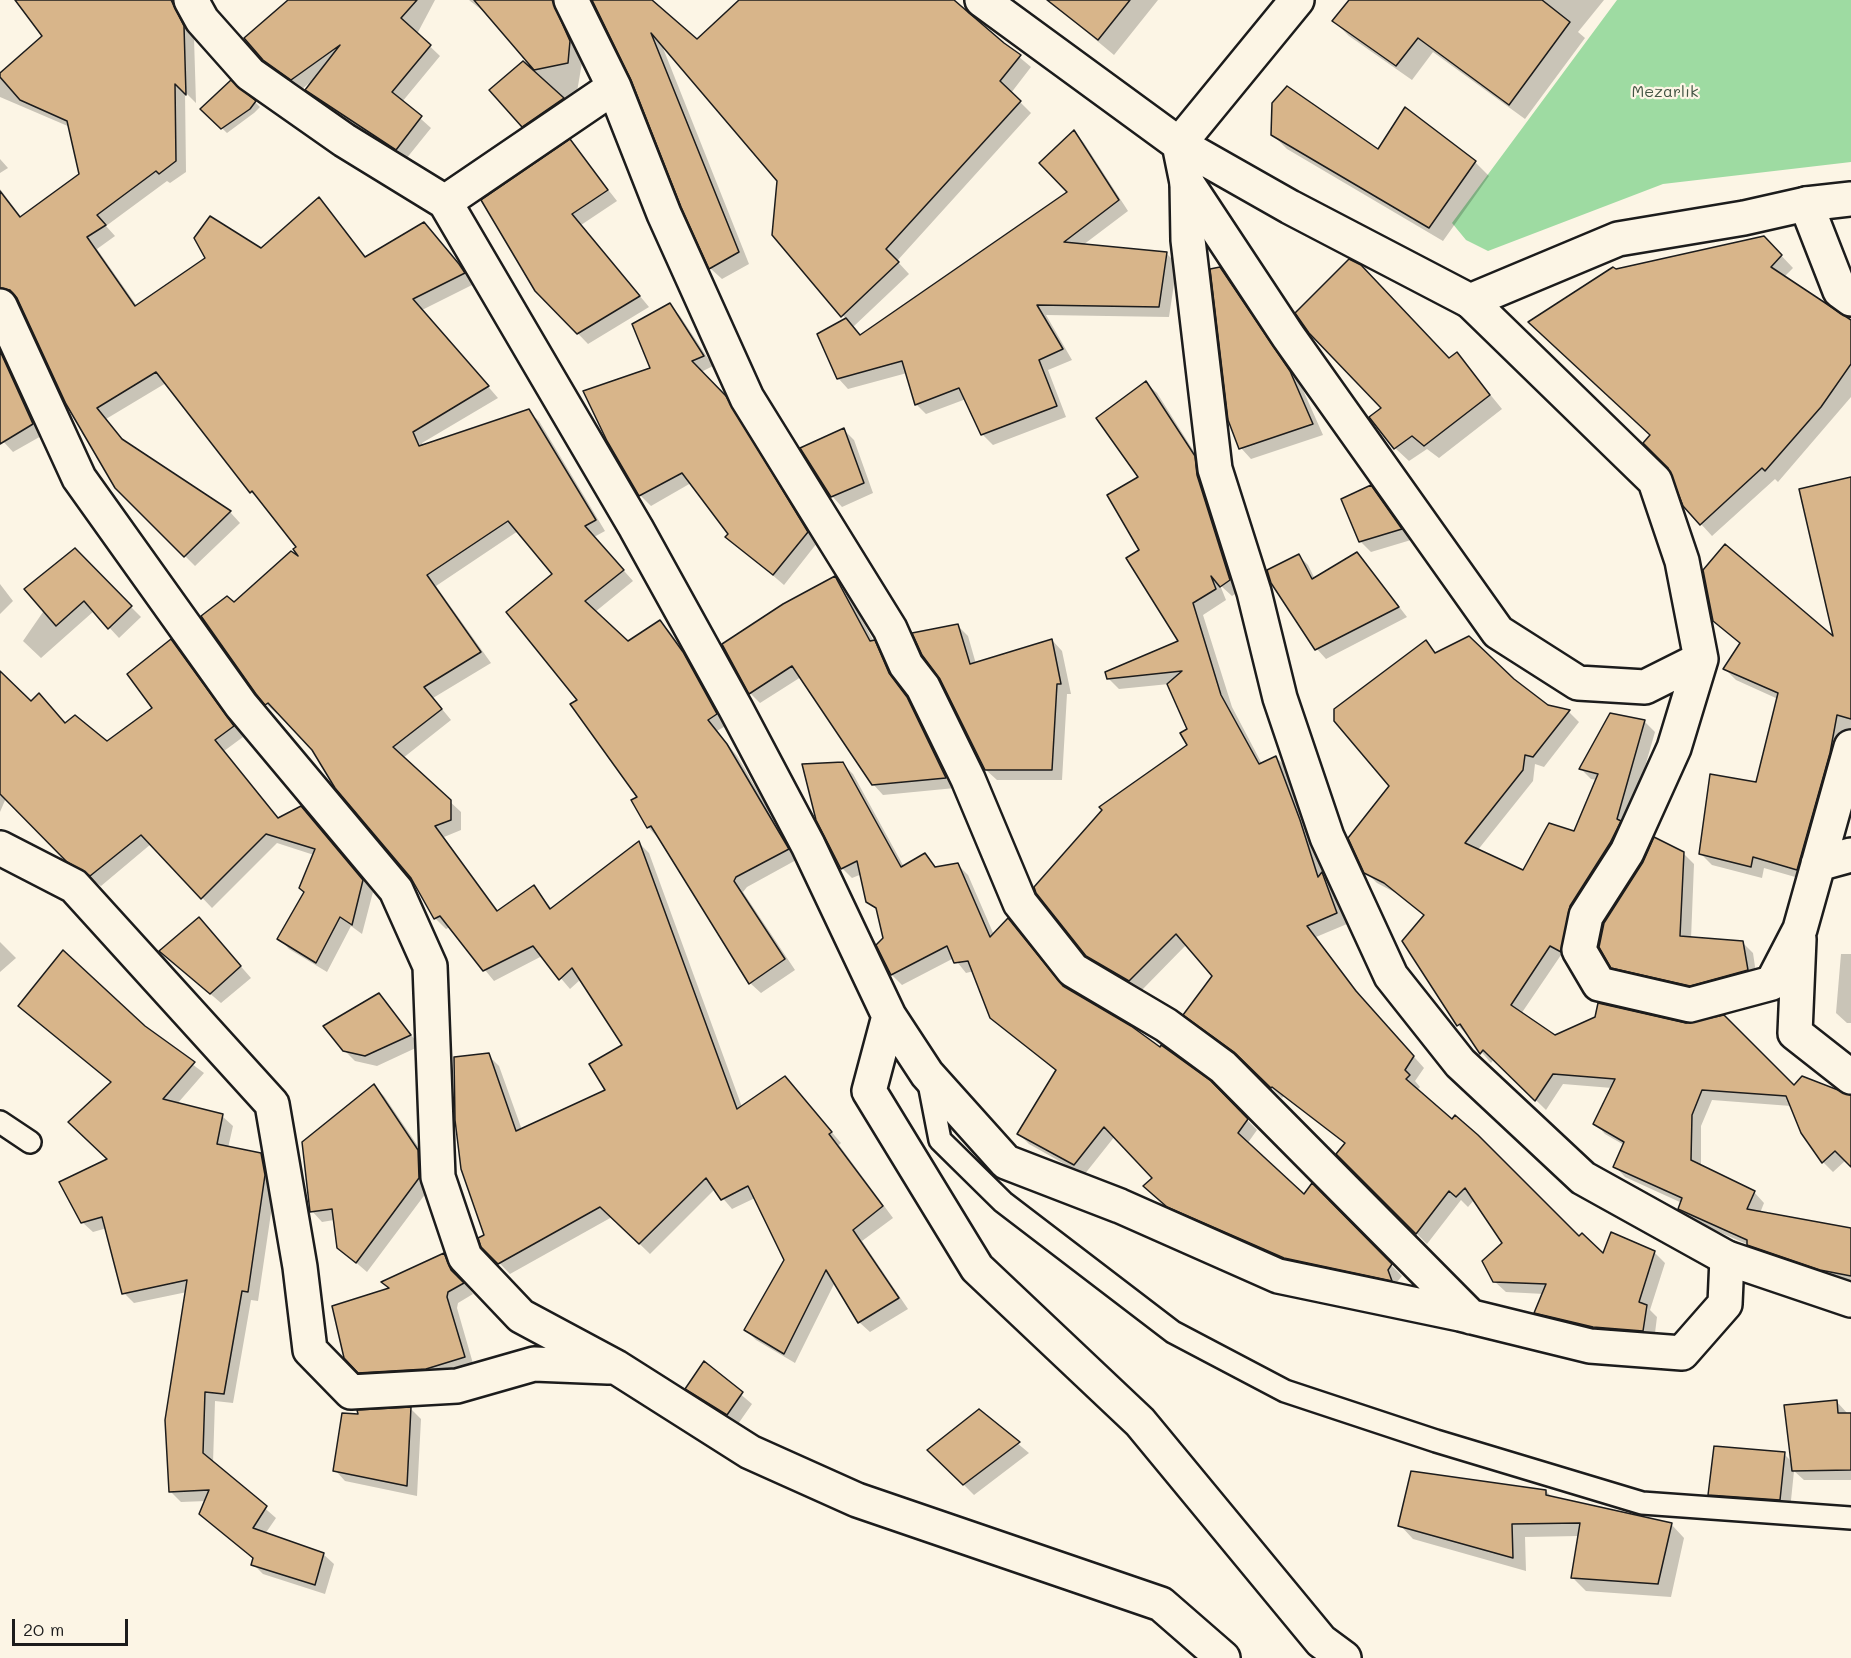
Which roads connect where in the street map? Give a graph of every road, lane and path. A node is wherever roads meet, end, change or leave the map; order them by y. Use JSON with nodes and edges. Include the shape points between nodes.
{"nodes":[{"id":1,"x":191,"y":0,"type":"edge"},
{"id":2,"x":571,"y":0,"type":"edge"},
{"id":3,"x":982,"y":0,"type":"edge"},
{"id":4,"x":1285,"y":4,"type":"edge"},
{"id":5,"x":614,"y":87,"type":"junction"},
{"id":6,"x":1179,"y":144,"type":"junction"},
{"id":7,"x":1186,"y":183,"type":"junction"},
{"id":8,"x":1851,"y":199,"type":"edge"},
{"id":9,"x":445,"y":202,"type":"junction"},
{"id":10,"x":1806,"y":204,"type":"junction"},
{"id":11,"x":1851,"y":299,"type":"edge"},
{"id":12,"x":1470,"y":301,"type":"junction"},
{"id":13,"x":0,"y":306,"type":"edge"},
{"id":14,"x":1701,"y":659,"type":"junction"},
{"id":15,"x":1851,"y":747,"type":"edge"},
{"id":16,"x":0,"y":848,"type":"edge"},
{"id":17,"x":1851,"y":855,"type":"edge"},
{"id":18,"x":1818,"y":864,"type":"junction"},
{"id":19,"x":1800,"y":929,"type":"junction"},
{"id":20,"x":889,"y":1016,"type":"junction"},
{"id":21,"x":927,"y":1074,"type":"junction"},
{"id":22,"x":1851,"y":1077,"type":"edge"},
{"id":23,"x":0,"y":1122,"type":"edge"},
{"id":24,"x":30,"y":1142,"type":"dead end"},
{"id":25,"x":1727,"y":1258,"type":"junction"},
{"id":26,"x":1851,"y":1300,"type":"edge"},
{"id":27,"x":1471,"y":1317,"type":"junction"},
{"id":28,"x":616,"y":1367,"type":"junction"},
{"id":29,"x":1851,"y":1518,"type":"edge"},
{"id":30,"x":1223,"y":1658,"type":"edge"},
{"id":31,"x":1344,"y":1658,"type":"edge"}],
"edges":[{"from":1,"to":9,"type":"street","via":[[202,20],[250,74],[344,140]]},
{"from":2,"to":5,"type":"street"},
{"from":3,"to":6,"type":"street"},
{"from":4,"to":6,"type":"street"},
{"from":5,"to":9,"type":"street"},
{"from":5,"to":27,"type":"street","via":[[664,214],[747,398],[891,629],[906,665],[923,687],[968,779],[1020,903],[1073,970],[1166,1025],[1223,1067]]},
{"from":6,"to":7,"type":"street"},
{"from":6,"to":12,"type":"street"},
{"from":7,"to":14,"type":"street","via":[[1288,336],[1498,632],[1578,683],[1645,687]]},
{"from":7,"to":25,"type":"street","via":[[1188,240],[1215,469],[1254,592],[1280,698],[1327,837],[1391,975],[1460,1063],[1583,1178]]},
{"from":8,"to":10,"type":"street"},
{"from":9,"to":20,"type":"street","via":[[636,528],[736,709],[808,845]]},
{"from":10,"to":11,"type":"street","via":[[1840,291]]},
{"from":10,"to":12,"type":"street","via":[[1618,239]]},
{"from":12,"to":14,"type":"street","via":[[1655,481],[1682,561]]},
{"from":13,"to":28,"type":"street","via":[[79,478],[241,705],[396,890],[430,966],[438,1177],[465,1257],[521,1316]]},
{"from":14,"to":19,"type":"street","via":[[1674,748],[1627,852],[1586,916],[1579,950],[1599,984],[1690,1005],[1772,983]]},
{"from":15,"to":18,"type":"street"},
{"from":16,"to":28,"type":"street","via":[[74,886],[272,1104],[310,1350],[351,1392],[457,1386],[534,1364]]},
{"from":17,"to":18,"type":"street"},
{"from":18,"to":19,"type":"street"},
{"from":19,"to":22,"type":"street","via":[[1795,1033]]},
{"from":20,"to":21,"type":"street"},
{"from":20,"to":31,"type":"street","via":[[869,1091],[977,1268],[1140,1422],[1321,1641]]},
{"from":21,"to":27,"type":"street","via":[[1006,1162],[1120,1206],[1278,1276]]},
{"from":21,"to":29,"type":"lane","via":[[940,1140],[1003,1202],[1173,1332],[1285,1391],[1642,1503]]},
{"from":23,"to":24,"type":"lane"},
{"from":25,"to":26,"type":"street"},
{"from":25,"to":27,"type":"street","via":[[1725,1304],[1682,1353],[1590,1346]]},
{"from":28,"to":30,"type":"street","via":[[750,1452],[857,1500],[1161,1604]]}]}
